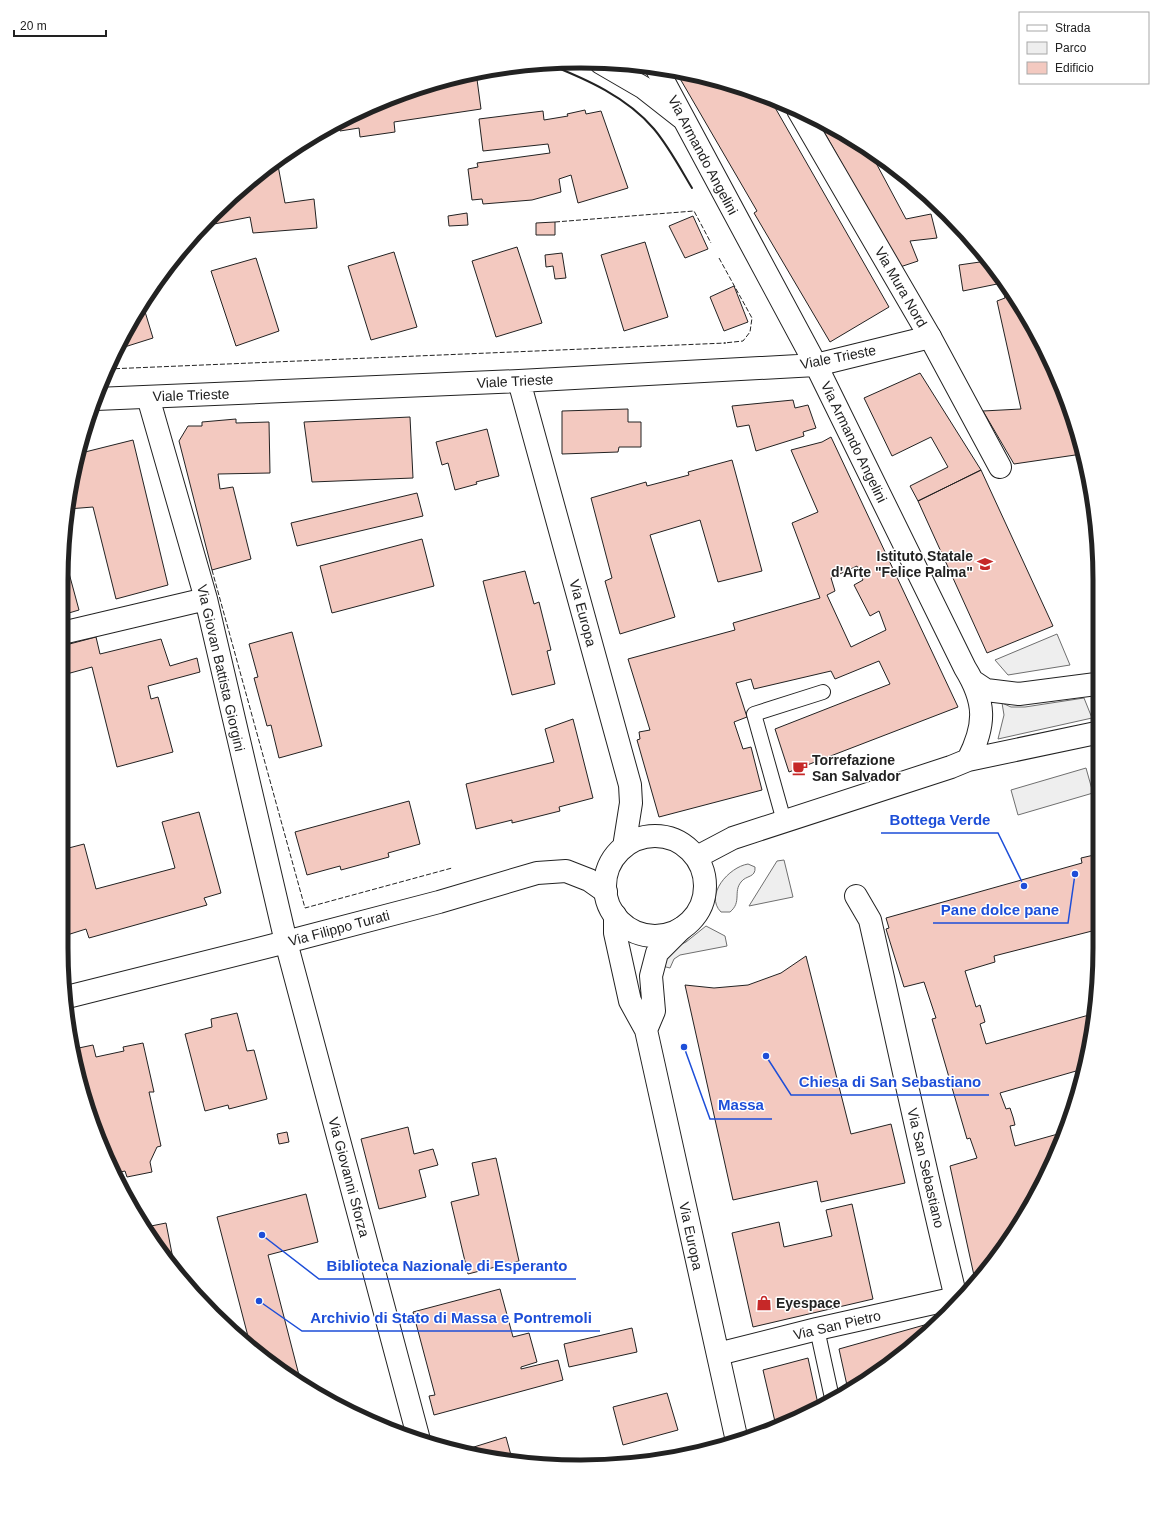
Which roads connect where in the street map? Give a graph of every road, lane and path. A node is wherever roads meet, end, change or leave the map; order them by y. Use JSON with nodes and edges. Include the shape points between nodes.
{"nodes":[{"id":1,"x":610,"y":69,"type":"edge"},
{"id":2,"x":660,"y":74,"type":"edge"},
{"id":3,"x":681,"y":117,"type":"junction"},
{"id":4,"x":803,"y":119,"type":"edge"},
{"id":5,"x":930,"y":337,"type":"junction"},
{"id":6,"x":816,"y":364,"type":"junction"},
{"id":7,"x":519,"y":381,"type":"junction"},
{"id":8,"x":148,"y":397,"type":"junction"},
{"id":9,"x":101,"y":399,"type":"edge"},
{"id":10,"x":1000,"y":467,"type":"dead end"},
{"id":11,"x":206,"y":599,"type":"junction"},
{"id":12,"x":68,"y":632,"type":"edge"},
{"id":13,"x":974,"y":682,"type":"junction"},
{"id":14,"x":1093,"y":684,"type":"edge"},
{"id":15,"x":823,"y":692,"type":"dead end"},
{"id":16,"x":1093,"y":734,"type":"edge"},
{"id":17,"x":968,"y":760,"type":"junction"},
{"id":18,"x":784,"y":821,"type":"junction"},
{"id":19,"x":624,"y":847,"type":"junction"},
{"id":20,"x":697,"y":857,"type":"junction"},
{"id":21,"x":606,"y":892,"type":"junction"},
{"id":22,"x":856,"y":896,"type":"dead end"},
{"id":23,"x":615,"y":915,"type":"junction"},
{"id":24,"x":682,"y":928,"type":"junction"},
{"id":25,"x":286,"y":942,"type":"junction"},
{"id":26,"x":70,"y":996,"type":"edge"},
{"id":27,"x":646,"y":1030,"type":"junction"},
{"id":28,"x":956,"y":1296,"type":"edge"},
{"id":29,"x":951,"y":1301,"type":"edge"},
{"id":30,"x":818,"y":1329,"type":"junction"},
{"id":31,"x":718,"y":1354,"type":"junction"},
{"id":32,"x":831,"y":1394,"type":"edge"},
{"id":33,"x":417,"y":1433,"type":"edge"},
{"id":34,"x":736,"y":1436,"type":"edge"}],
"edges":[{"from":1,"to":3,"type":"street","via":[[644,88]]},
{"from":2,"to":3,"type":"street","name":"Via Armando Angelini"},
{"from":3,"to":6,"type":"street","name":"Via Armando Angelini"},
{"from":4,"to":5,"type":"street","name":"Via Mura Nord"},
{"from":5,"to":6,"type":"street","name":"Viale Trieste"},
{"from":5,"to":10,"type":"street","name":"Via Mura Nord"},
{"from":6,"to":7,"type":"street","name":"Viale Trieste"},
{"from":6,"to":13,"type":"street","name":"Via Armando Angelini"},
{"from":7,"to":8,"type":"street","name":"Viale Trieste"},
{"from":7,"to":19,"type":"street","name":"Via Europa","via":[[630,785],[631,804]]},
{"from":8,"to":9,"type":"street","name":"Viale Trieste"},
{"from":8,"to":11,"type":"street","name":"Via Giovan Battista Giorgini"},
{"from":11,"to":12,"type":"street"},
{"from":11,"to":25,"type":"street","name":"Via Giovan Battista Giorgini"},
{"from":13,"to":14,"type":"street","via":[[986,690],[1019,694]]},
{"from":13,"to":17,"type":"street","name":"Via Armando Angelini","via":[[981,705],[982,722],[977,742]]},
{"from":15,"to":18,"type":"lane","via":[[754,714]]},
{"from":16,"to":17,"type":"street"},
{"from":17,"to":18,"type":"street"},
{"from":18,"to":20,"type":"street","via":[[733,838]]},
{"from":19,"to":20,"type":"street","via":[[638,839],[665,837],[685,845]]},
{"from":19,"to":21,"type":"street","via":[[615,856],[609,868],[605,881]]},
{"from":20,"to":24,"type":"street","via":[[706,883],[705,897],[699,911]]},
{"from":21,"to":23,"type":"street"},
{"from":21,"to":25,"type":"street","name":"Via Filippo Turati","via":[[589,880],[566,871],[537,873]]},
{"from":22,"to":28,"type":"street","name":"Via San Sebastiano","via":[[870,920],[929,1187]]},
{"from":23,"to":24,"type":"street","via":[[626,926],[640,934],[671,934]]},
{"from":23,"to":27,"type":"street","name":"Via Europa","via":[[614,933],[630,1001]]},
{"from":24,"to":27,"type":"street","via":[[657,953],[651,976],[654,1011]]},
{"from":25,"to":26,"type":"street","name":"Via Filippo Turati"},
{"from":25,"to":33,"type":"street","name":"Via Giovanni Sforza"},
{"from":27,"to":31,"type":"street","name":"Via Europa"},
{"from":29,"to":30,"type":"street","name":"Via San Pietro"},
{"from":30,"to":31,"type":"street","name":"Via San Pietro"},
{"from":30,"to":32,"type":"lane"},
{"from":31,"to":34,"type":"street","name":"Via Europa"}]}
